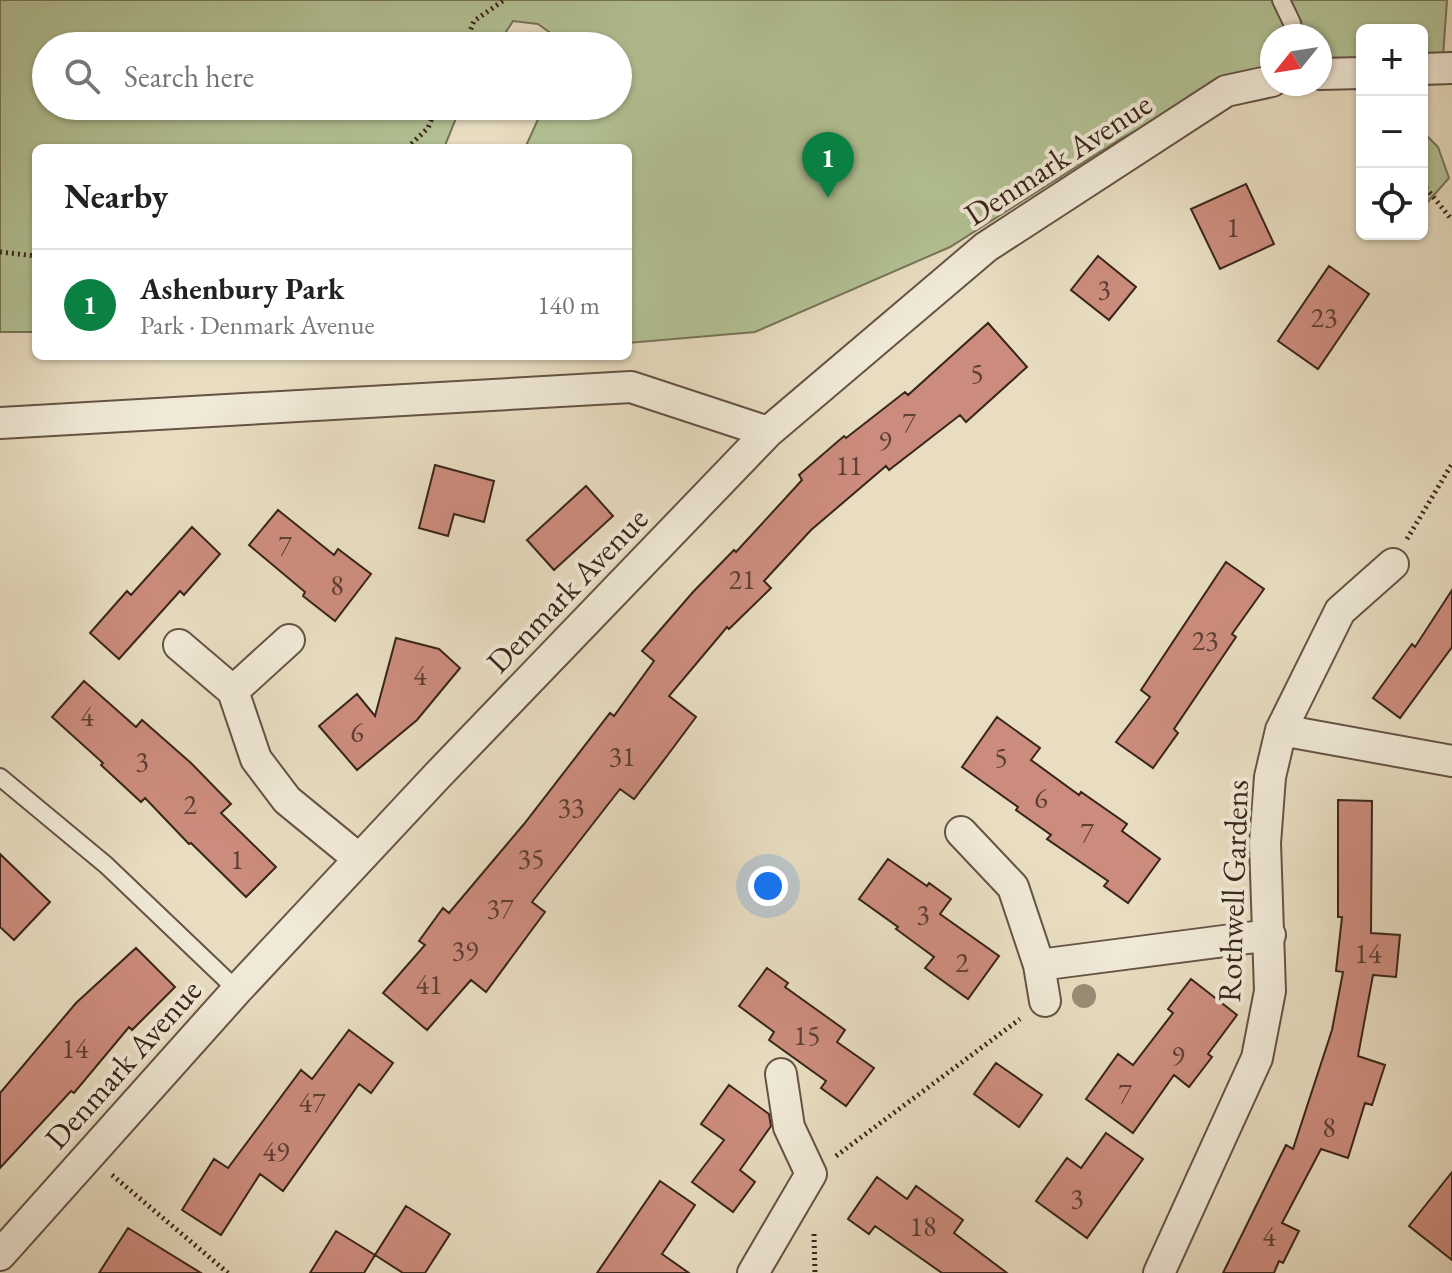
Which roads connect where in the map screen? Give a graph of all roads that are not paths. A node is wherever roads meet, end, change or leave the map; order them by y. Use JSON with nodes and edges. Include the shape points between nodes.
{"nodes":[{"id":1,"x":1281,"y":0,"type":"edge"},
{"id":2,"x":1292,"y":24,"type":"edge"},
{"id":3,"x":1452,"y":68,"type":"edge"},
{"id":4,"x":1428,"y":69,"type":"edge"},
{"id":5,"x":1356,"y":73,"type":"edge"},
{"id":6,"x":1332,"y":74,"type":"edge"},
{"id":7,"x":1260,"y":84,"type":"edge"},
{"id":8,"x":0,"y":423,"type":"edge"},
{"id":9,"x":768,"y":432,"type":"junction"},
{"id":10,"x":1393,"y":564,"type":"road end"},
{"id":11,"x":289,"y":640,"type":"dead end"},
{"id":12,"x":179,"y":645,"type":"dead end"},
{"id":13,"x":233,"y":691,"type":"junction"},
{"id":14,"x":1281,"y":730,"type":"junction"},
{"id":15,"x":1452,"y":761,"type":"edge"},
{"id":16,"x":0,"y":777,"type":"edge"},
{"id":17,"x":961,"y":832,"type":"dead end"},
{"id":18,"x":359,"y":859,"type":"junction"},
{"id":19,"x":1270,"y":935,"type":"junction"},
{"id":20,"x":1039,"y":965,"type":"junction"},
{"id":21,"x":237,"y":990,"type":"junction"},
{"id":22,"x":1045,"y":1001,"type":"road end"},
{"id":23,"x":781,"y":1074,"type":"dead end"},
{"id":24,"x":3,"y":1247,"type":"edge"},
{"id":25,"x":753,"y":1273,"type":"edge"},
{"id":26,"x":1159,"y":1273,"type":"edge"}],
"edges":[{"from":1,"to":2,"type":"lane"},
{"from":3,"to":4,"type":"street"},
{"from":5,"to":6,"type":"street"},
{"from":7,"to":9,"type":"street","name":"Denmark Avenue","via":[[1226,91],[986,247]]},
{"from":8,"to":9,"type":"street","via":[[631,387]]},
{"from":9,"to":18,"type":"street","name":"Denmark Avenue"},
{"from":10,"to":14,"type":"street","name":"Rothwell Gardens","via":[[1340,611]]},
{"from":11,"to":13,"type":"street"},
{"from":12,"to":13,"type":"street"},
{"from":13,"to":18,"type":"street","via":[[256,759],[287,800]]},
{"from":14,"to":15,"type":"street"},
{"from":14,"to":19,"type":"street","name":"Rothwell Gardens","via":[[1270,777],[1265,843]]},
{"from":16,"to":21,"type":"lane","via":[[106,865]]},
{"from":17,"to":20,"type":"street","via":[[1013,887]]},
{"from":18,"to":21,"type":"street","name":"Denmark Avenue"},
{"from":19,"to":20,"type":"street"},
{"from":19,"to":26,"type":"street","name":"Rothwell Gardens","via":[[1270,991],[1257,1058]]},
{"from":20,"to":22,"type":"street"},
{"from":21,"to":24,"type":"street","name":"Denmark Avenue"},
{"from":23,"to":25,"type":"street","via":[[789,1127],[811,1174]]}]}
